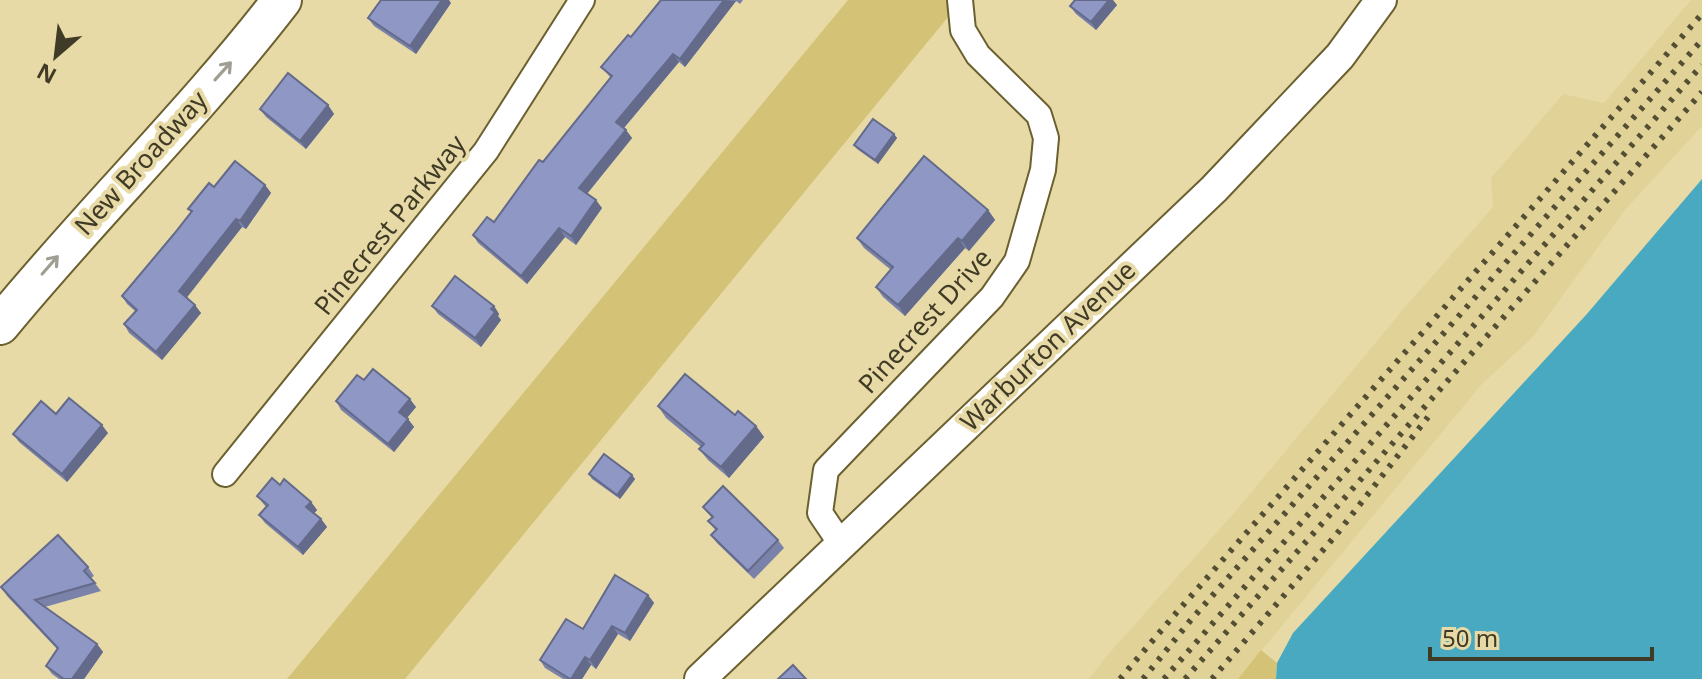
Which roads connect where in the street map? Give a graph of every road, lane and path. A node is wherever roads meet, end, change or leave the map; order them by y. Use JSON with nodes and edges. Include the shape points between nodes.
{"nodes":[{"id":1,"x":282,"y":0,"type":"edge"},
{"id":2,"x":582,"y":0,"type":"edge"},
{"id":3,"x":960,"y":0,"type":"edge"},
{"id":4,"x":1381,"y":0,"type":"edge"},
{"id":5,"x":0,"y":325,"type":"edge"},
{"id":6,"x":225,"y":474,"type":"dead end"},
{"id":7,"x":841,"y":544,"type":"junction"},
{"id":8,"x":700,"y":679,"type":"edge"}],
"edges":[{"from":5,"to":1,"type":"main road","name":"New Broadway","one_way":true},
{"from":2,"to":6,"type":"street","name":"Pinecrest Parkway","via":[[486,151]]},
{"from":3,"to":7,"type":"street","name":"Pinecrest Drive","via":[[963,30],[978,55],[1039,115],[1046,138],[1043,170],[1017,261],[1006,278],[826,470],[820,513]]},
{"from":4,"to":7,"type":"street","name":"Warburton Avenue","via":[[1340,56],[1214,189]]},
{"from":7,"to":8,"type":"street","name":"Warburton Avenue"}]}
